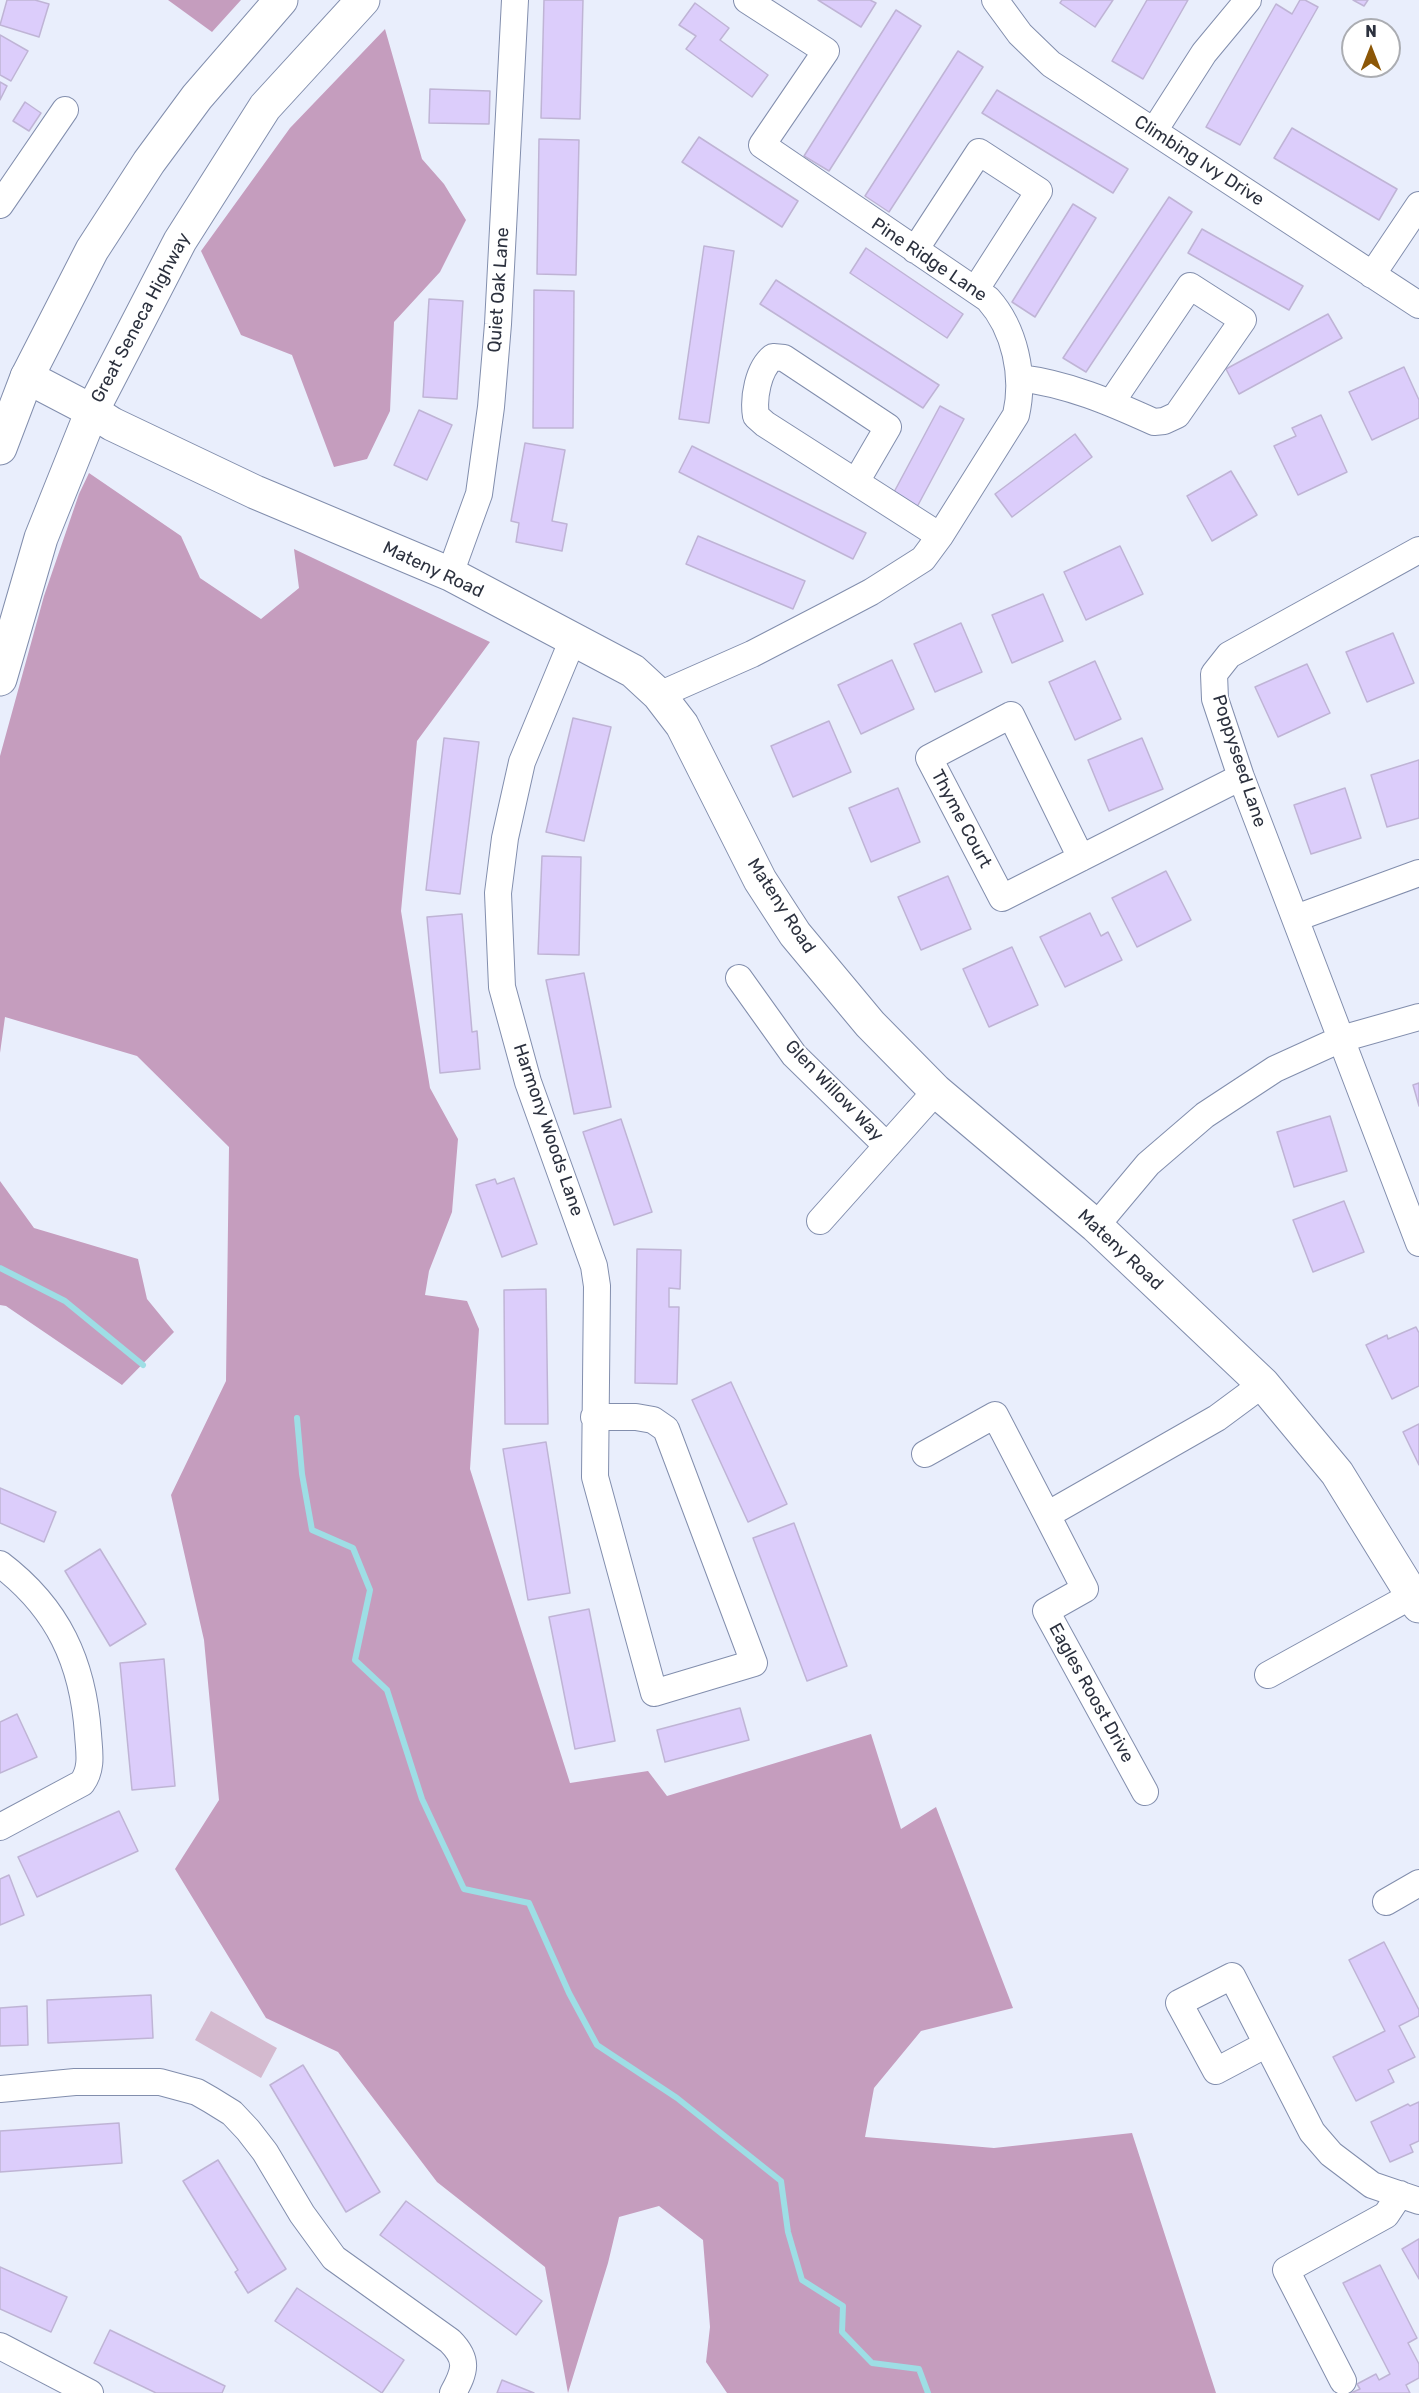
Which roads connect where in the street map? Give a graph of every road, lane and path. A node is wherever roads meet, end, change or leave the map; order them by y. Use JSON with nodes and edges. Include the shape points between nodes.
{"nodes":[{"id":1,"x":281,"y":0,"type":"edge"},
{"id":2,"x":363,"y":0,"type":"edge"},
{"id":3,"x":515,"y":0,"type":"edge"},
{"id":4,"x":747,"y":0,"type":"edge"},
{"id":5,"x":995,"y":0,"type":"edge"},
{"id":6,"x":1248,"y":0,"type":"edge"},
{"id":7,"x":65,"y":110,"type":"dead end"},
{"id":8,"x":1154,"y":130,"type":"junction"},
{"id":9,"x":0,"y":205,"type":"edge"},
{"id":10,"x":1419,"y":205,"type":"edge"},
{"id":11,"x":915,"y":250,"type":"junction"},
{"id":12,"x":1372,"y":275,"type":"junction"},
{"id":13,"x":976,"y":289,"type":"junction"},
{"id":14,"x":1419,"y":305,"type":"edge"},
{"id":15,"x":27,"y":377,"type":"junction"},
{"id":16,"x":1020,"y":378,"type":"junction"},
{"id":17,"x":1111,"y":403,"type":"junction"},
{"id":18,"x":92,"y":411,"type":"junction"},
{"id":19,"x":0,"y":448,"type":"edge"},
{"id":20,"x":856,"y":482,"type":"junction"},
{"id":21,"x":940,"y":536,"type":"junction"},
{"id":22,"x":1419,"y":550,"type":"edge"},
{"id":23,"x":450,"y":574,"type":"junction"},
{"id":24,"x":573,"y":639,"type":"junction"},
{"id":25,"x":0,"y":679,"type":"edge"},
{"id":26,"x":659,"y":695,"type":"junction"},
{"id":27,"x":1241,"y":777,"type":"junction"},
{"id":28,"x":1081,"y":858,"type":"junction"},
{"id":29,"x":1419,"y":873,"type":"edge"},
{"id":30,"x":1296,"y":918,"type":"junction"},
{"id":31,"x":739,"y":978,"type":"dead end"},
{"id":32,"x":1419,"y":1017,"type":"edge"},
{"id":33,"x":1341,"y":1039,"type":"junction"},
{"id":34,"x":936,"y":1091,"type":"junction"},
{"id":35,"x":887,"y":1146,"type":"junction"},
{"id":36,"x":820,"y":1221,"type":"dead end"},
{"id":37,"x":1096,"y":1226,"type":"junction"},
{"id":38,"x":1419,"y":1244,"type":"edge"},
{"id":39,"x":1263,"y":1384,"type":"junction"},
{"id":40,"x":594,"y":1417,"type":"junction"},
{"id":41,"x":925,"y":1454,"type":"dead end"},
{"id":42,"x":1047,"y":1515,"type":"junction"},
{"id":43,"x":0,"y":1564,"type":"edge"},
{"id":44,"x":1416,"y":1601,"type":"edge"},
{"id":45,"x":1268,"y":1675,"type":"dead end"},
{"id":46,"x":1145,"y":1792,"type":"dead end"},
{"id":47,"x":0,"y":1827,"type":"edge"},
{"id":48,"x":1419,"y":1883,"type":"edge"},
{"id":49,"x":1386,"y":1902,"type":"dead end"},
{"id":50,"x":1267,"y":2044,"type":"dead end"},
{"id":51,"x":0,"y":2088,"type":"edge"},
{"id":52,"x":1409,"y":2198,"type":"edge"},
{"id":53,"x":0,"y":2346,"type":"edge"},
{"id":54,"x":1343,"y":2381,"type":"dead end"},
{"id":55,"x":90,"y":2393,"type":"edge"},
{"id":56,"x":453,"y":2393,"type":"edge"}],
"edges":[{"from":1,"to":15,"type":"street","via":[[197,97],[149,162],[92,250]]},
{"from":2,"to":18,"type":"street","name":"Great Seneca Highway","via":[[265,107],[180,241]]},
{"from":3,"to":23,"type":"street","name":"Quiet Oak Lane","via":[[491,407],[479,494]]},
{"from":4,"to":11,"type":"street","name":"Pine Ridge Lane","via":[[826,51],[762,146]]},
{"from":5,"to":8,"type":"street","name":"Climbing Ivy Drive","via":[[1020,34],[1051,64]]},
{"from":6,"to":8,"type":"street","via":[[1204,53]]},
{"from":7,"to":9,"type":"street"},
{"from":8,"to":12,"type":"street","name":"Climbing Ivy Drive"},
{"from":10,"to":12,"type":"street"},
{"from":11,"to":13,"type":"street","name":"Pine Ridge Lane"},
{"from":11,"to":13,"type":"street","via":[[979,152],[989,158],[1039,190]]},
{"from":12,"to":14,"type":"street","name":"Climbing Ivy Drive"},
{"from":13,"to":16,"type":"street","name":"Pine Ridge Lane","via":[[1004,321]]},
{"from":15,"to":18,"type":"street","name":"Mateny Road"},
{"from":15,"to":19,"type":"street"},
{"from":16,"to":17,"type":"street","via":[[1047,381]]},
{"from":16,"to":21,"type":"street","name":"Pine Ridge Lane","via":[[1016,415]]},
{"from":17,"to":17,"type":"street","via":[[1154,422],[1177,416],[1243,320],[1190,286]]},
{"from":18,"to":23,"type":"street","name":"Mateny Road","via":[[255,492]]},
{"from":18,"to":25,"type":"street","name":"Great Seneca Highway","via":[[41,538]]},
{"from":20,"to":20,"type":"street","via":[[756,416],[754,402],[765,363],[773,357],[784,358],[888,427]]},
{"from":20,"to":21,"type":"street"},
{"from":21,"to":26,"type":"street","name":"Pine Ridge Lane","via":[[923,559],[871,592],[752,654]]},
{"from":22,"to":27,"type":"street","name":"Poppyseed Lane","via":[[1229,655],[1219,667],[1214,674],[1215,699]]},
{"from":23,"to":24,"type":"street","name":"Mateny Road"},
{"from":24,"to":26,"type":"street","name":"Mateny Road","via":[[633,671]]},
{"from":24,"to":40,"type":"street","name":"Harmony Woods Lane","via":[[522,762],[505,838],[498,893],[502,987],[528,1082],[594,1266]]},
{"from":26,"to":34,"type":"street","name":"Mateny Road","via":[[682,725],[760,880],[795,934],[870,1024]]},
{"from":27,"to":28,"type":"street","name":"Thyme Court"},
{"from":27,"to":30,"type":"street","name":"Poppyseed Lane"},
{"from":28,"to":28,"type":"street","name":"Thyme Court","via":[[1002,898],[929,758],[1011,715]]},
{"from":29,"to":30,"type":"street"},
{"from":30,"to":33,"type":"street","name":"Poppyseed Lane"},
{"from":31,"to":35,"type":"street","name":"Glen Willow Way","via":[[794,1055]]},
{"from":32,"to":33,"type":"street"},
{"from":33,"to":37,"type":"street","via":[[1275,1069],[1205,1116],[1148,1164]]},
{"from":33,"to":38,"type":"street","name":"Poppyseed Lane"},
{"from":34,"to":35,"type":"street","name":"Glen Willow Way"},
{"from":34,"to":37,"type":"street","name":"Mateny Road"},
{"from":35,"to":36,"type":"street","name":"Glen Willow Way"},
{"from":37,"to":39,"type":"street","name":"Mateny Road"},
{"from":39,"to":42,"type":"street","via":[[1217,1418]]},
{"from":39,"to":44,"type":"street","name":"Mateny Road","via":[[1337,1473]]},
{"from":40,"to":40,"type":"street","name":"Harmony Woods Lane","via":[[595,1477],[654,1693],[754,1663],[666,1430],[653,1420]]},
{"from":41,"to":42,"type":"street","name":"Eagles Roost Drive","via":[[995,1415]]},
{"from":42,"to":46,"type":"street","name":"Eagles Roost Drive","via":[[1085,1589],[1046,1611]]},
{"from":43,"to":47,"type":"street","via":[[40,1599],[64,1636],[85,1701],[89,1763],[82,1783]]},
{"from":44,"to":45,"type":"street"},
{"from":48,"to":49,"type":"street"},
{"from":50,"to":52,"type":"street","via":[[1312,2132],[1331,2154],[1372,2185]]},
{"from":51,"to":56,"type":"street","via":[[75,2082],[160,2082],[196,2092],[232,2113],[265,2152],[334,2258],[460,2351],[464,2362]]},
{"from":52,"to":54,"type":"street","via":[[1386,2216],[1286,2270]]},
{"from":53,"to":55,"type":"street"}]}
